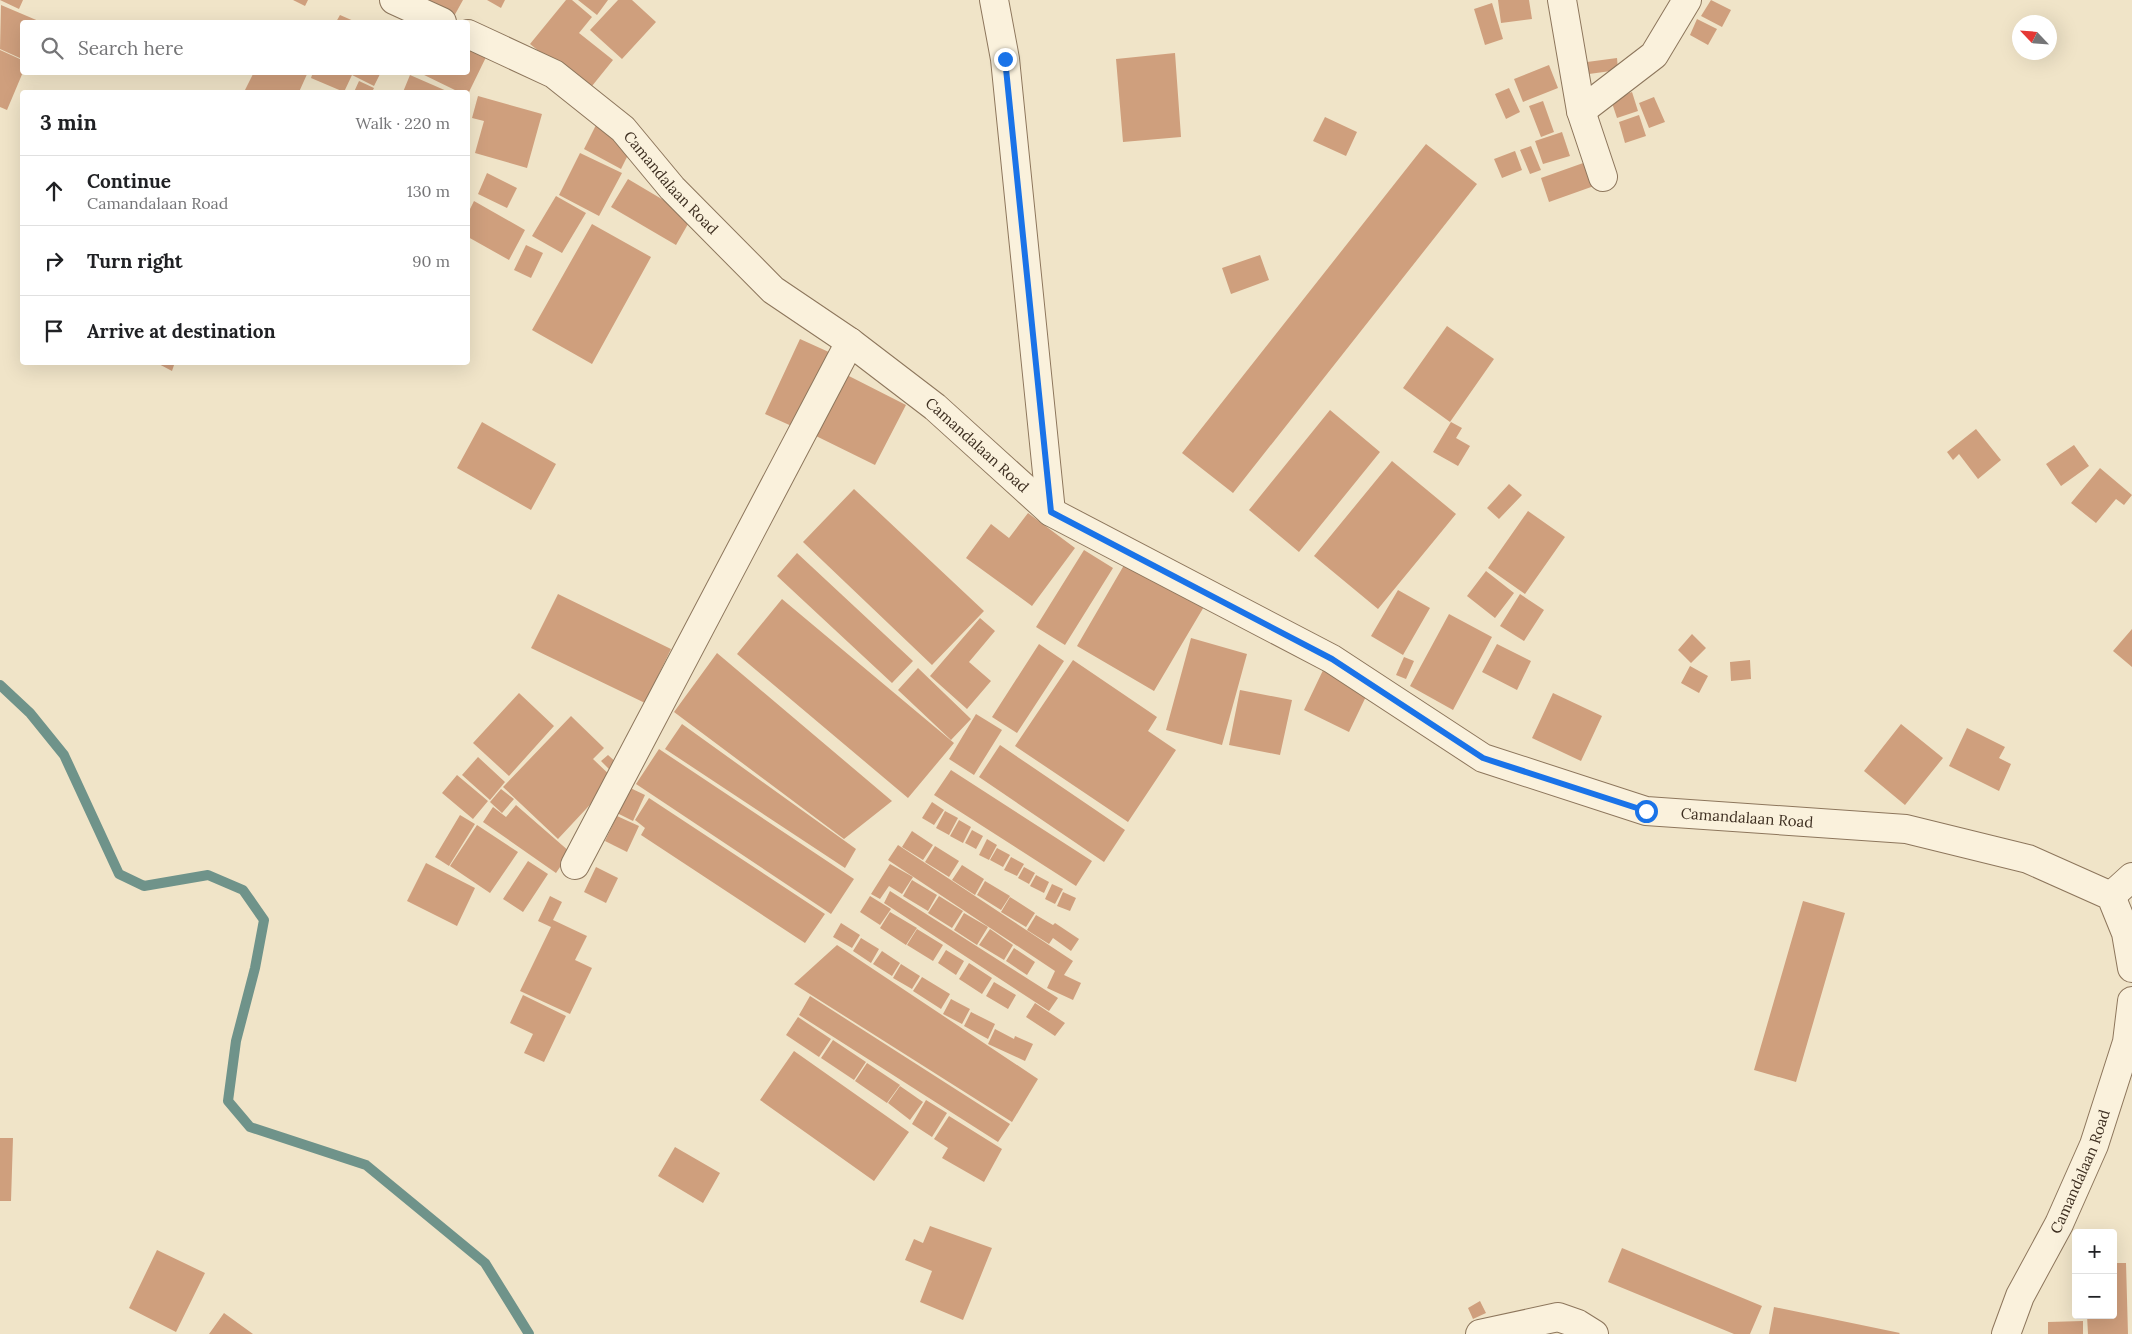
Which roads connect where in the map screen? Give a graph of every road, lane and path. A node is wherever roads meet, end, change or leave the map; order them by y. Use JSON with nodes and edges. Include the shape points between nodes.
{"nodes":[{"id":1,"x":394,"y":0,"type":"edge"},
{"id":2,"x":994,"y":0,"type":"edge"},
{"id":3,"x":1562,"y":0,"type":"edge"},
{"id":4,"x":1687,"y":0,"type":"edge"},
{"id":5,"x":438,"y":20,"type":"edge"},
{"id":6,"x":470,"y":35,"type":"edge"},
{"id":7,"x":1581,"y":111,"type":"junction"},
{"id":8,"x":1603,"y":177,"type":"dead end"},
{"id":9,"x":850,"y":342,"type":"junction"},
{"id":10,"x":1051,"y":512,"type":"junction"},
{"id":11,"x":575,"y":865,"type":"dead end"},
{"id":12,"x":2132,"y":877,"type":"edge"},
{"id":13,"x":2111,"y":896,"type":"junction"},
{"id":14,"x":2132,"y":968,"type":"edge"},
{"id":15,"x":2132,"y":1001,"type":"edge"},
{"id":16,"x":2130,"y":1042,"type":"edge"},
{"id":17,"x":1480,"y":1334,"type":"edge"},
{"id":18,"x":1594,"y":1334,"type":"edge"},
{"id":19,"x":2006,"y":1334,"type":"edge"}],
"edges":[{"from":1,"to":5,"type":"street"},
{"from":2,"to":10,"type":"street","via":[[1005,59]]},
{"from":3,"to":7,"type":"street"},
{"from":4,"to":7,"type":"street","via":[[1654,55]]},
{"from":6,"to":9,"type":"street","name":"Camandalaan Road","via":[[554,74],[623,128],[672,188],[773,290]]},
{"from":7,"to":8,"type":"street"},
{"from":9,"to":10,"type":"street","name":"Camandalaan Road","via":[[935,407]]},
{"from":9,"to":11,"type":"street"},
{"from":10,"to":13,"type":"street","name":"Camandalaan Road","via":[[1332,659],[1483,758],[1646,811],[1906,829],[2028,859]]},
{"from":12,"to":13,"type":"street"},
{"from":13,"to":14,"type":"street","via":[[2126,933]]},
{"from":15,"to":16,"type":"street","name":"Camandalaan Road"},
{"from":16,"to":19,"type":"street","name":"Camandalaan Road","via":[[2094,1145],[2059,1224],[2020,1296]]},
{"from":17,"to":18,"type":"street","via":[[1558,1318],[1578,1324]]}]}
